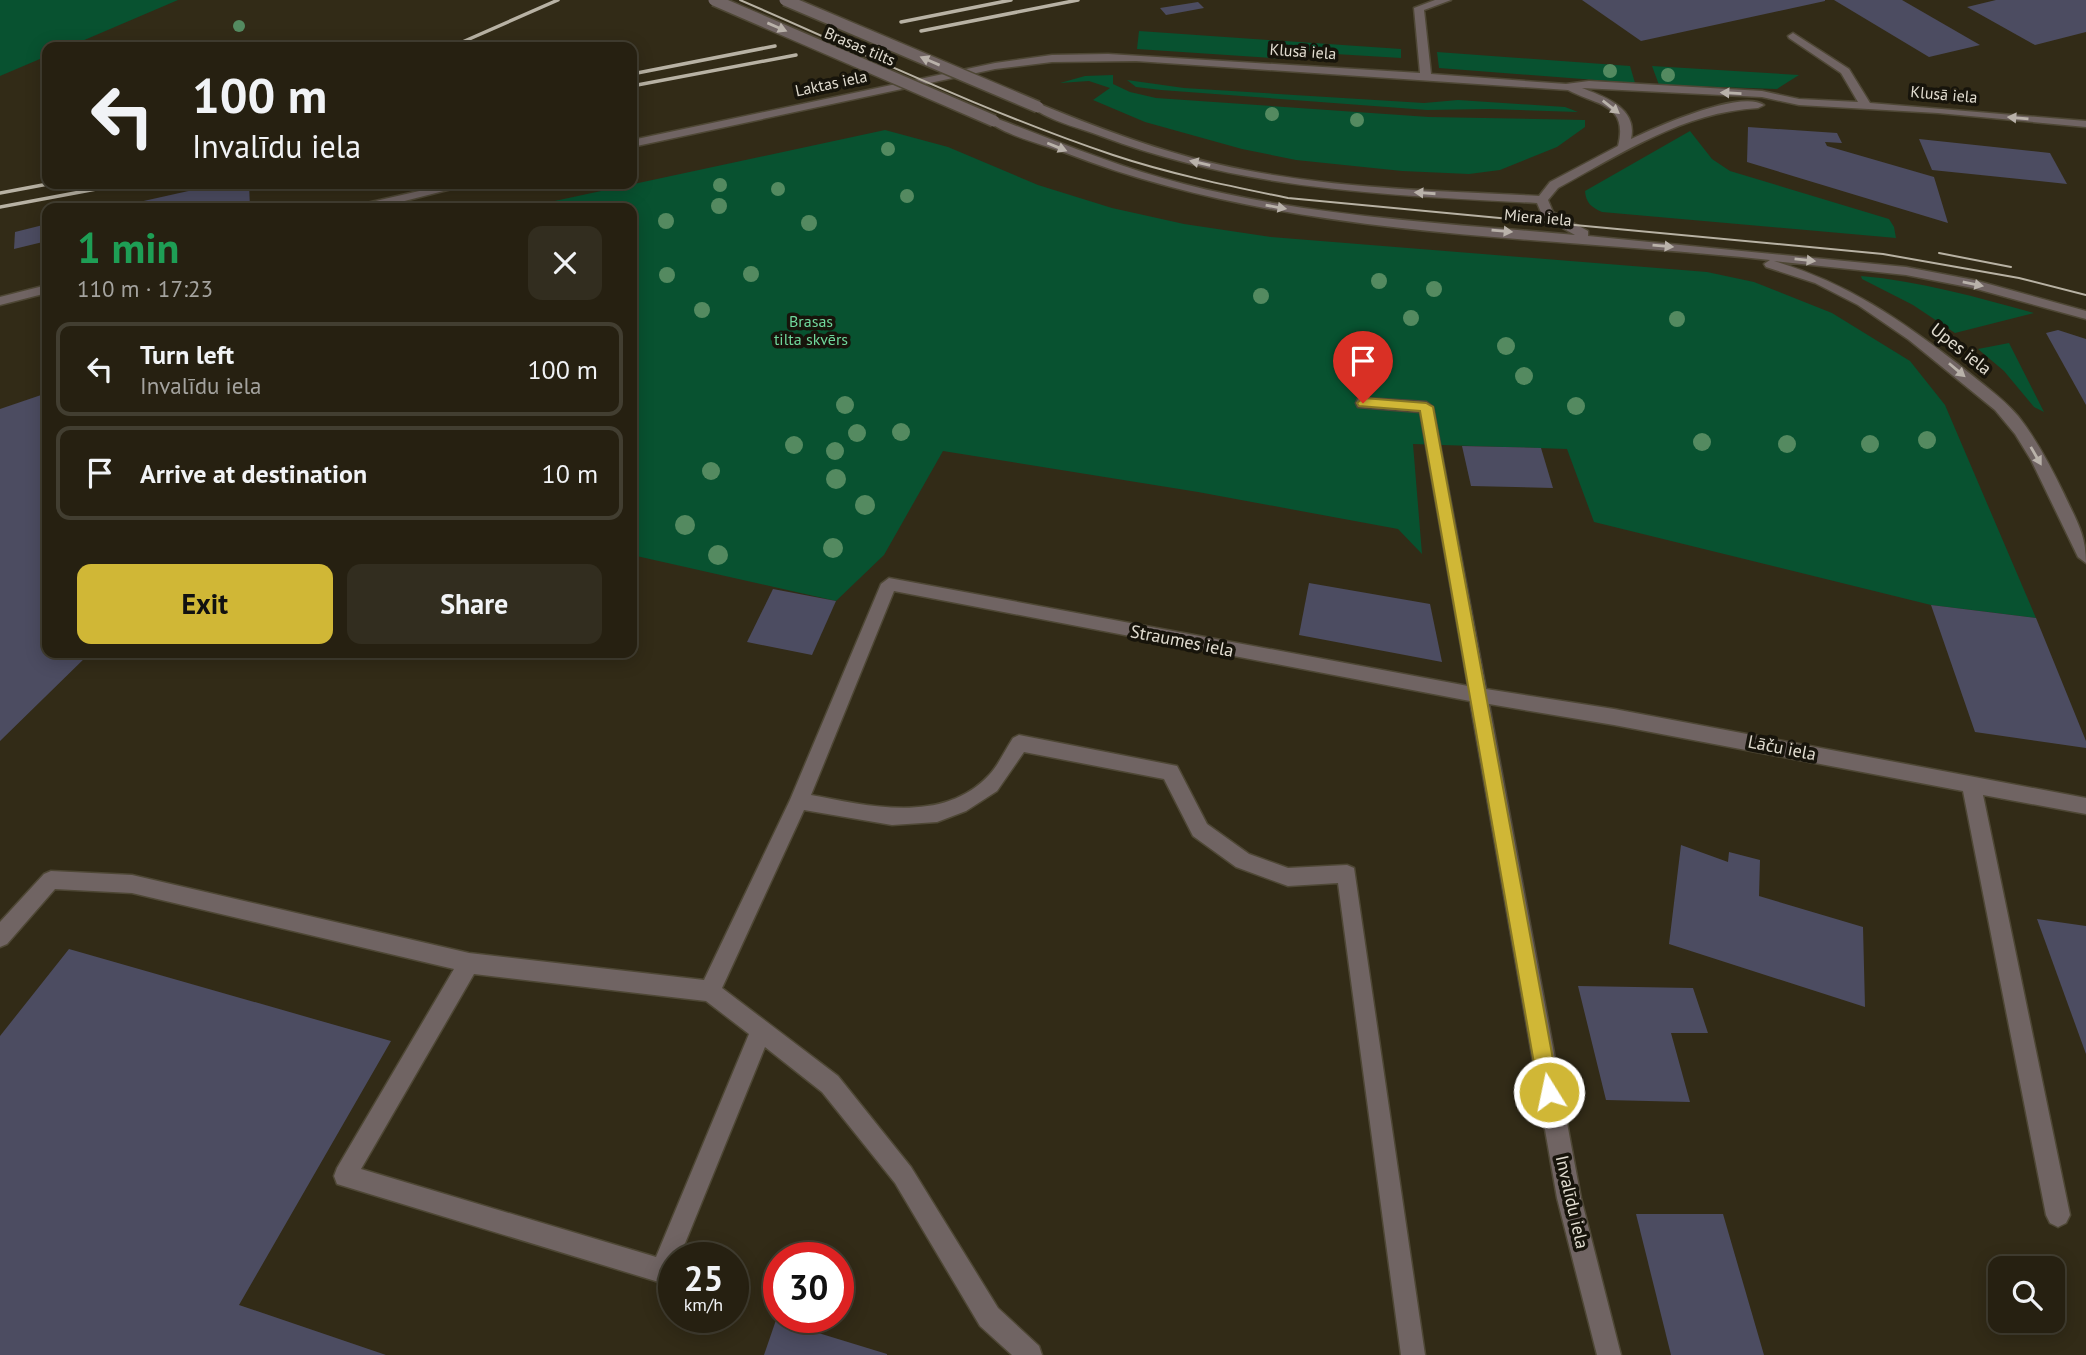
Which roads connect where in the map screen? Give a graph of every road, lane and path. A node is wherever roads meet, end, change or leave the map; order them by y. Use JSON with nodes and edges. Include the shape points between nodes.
{"nodes":[{"id":1,"x":714,"y":0,"type":"edge"},
{"id":2,"x":785,"y":0,"type":"edge"},
{"id":3,"x":1446,"y":0,"type":"edge"},
{"id":4,"x":1793,"y":36,"type":"dead end"},
{"id":5,"x":1037,"y":58,"type":"joint"},
{"id":6,"x":1426,"y":77,"type":"junction"},
{"id":7,"x":1566,"y":87,"type":"junction"},
{"id":8,"x":1799,"y":102,"type":"junction"},
{"id":9,"x":1866,"y":105,"type":"junction"},
{"id":10,"x":1038,"y":107,"type":"joint"},
{"id":11,"x":994,"y":121,"type":"joint"},
{"id":12,"x":2086,"y":124,"type":"edge"},
{"id":13,"x":637,"y":143,"type":"edge"},
{"id":14,"x":1623,"y":149,"type":"junction"},
{"id":15,"x":444,"y":189,"type":"edge"},
{"id":16,"x":1542,"y":200,"type":"junction"},
{"id":17,"x":383,"y":203,"type":"edge"},
{"id":18,"x":1595,"y":239,"type":"junction"},
{"id":19,"x":1738,"y":253,"type":"junction"},
{"id":20,"x":42,"y":290,"type":"edge"},
{"id":21,"x":0,"y":301,"type":"edge"},
{"id":22,"x":2086,"y":315,"type":"edge"},
{"id":23,"x":1363,"y":403,"type":"dead end"},
{"id":24,"x":2086,"y":557,"type":"edge"},
{"id":25,"x":1476,"y":694,"type":"junction"},
{"id":26,"x":1971,"y":784,"type":"junction"},
{"id":27,"x":799,"y":800,"type":"junction"},
{"id":28,"x":2086,"y":806,"type":"edge"},
{"id":29,"x":0,"y":937,"type":"edge"},
{"id":30,"x":469,"y":963,"type":"junction"},
{"id":31,"x":710,"y":992,"type":"junction"},
{"id":32,"x":761,"y":1031,"type":"junction"},
{"id":33,"x":2058,"y":1215,"type":"dead end"},
{"id":34,"x":1030,"y":1355,"type":"edge"},
{"id":35,"x":1413,"y":1355,"type":"edge"},
{"id":36,"x":1609,"y":1355,"type":"edge"}],
"edges":[{"from":1,"to":11,"type":"street","name":"Brasas tilts","one_way":true,"bridge":true},
{"from":10,"to":2,"type":"street","name":"Brasas tilts","one_way":true,"bridge":true},
{"from":3,"to":6,"type":"street","via":[[1419,8]]},
{"from":4,"to":9,"type":"street","via":[[1845,71]]},
{"from":5,"to":6,"type":"street","name":"Klusā iela","via":[[1119,57]]},
{"from":5,"to":13,"type":"street","name":"Laktas iela"},
{"from":6,"to":7,"type":"street","name":"Klusā iela"},
{"from":8,"to":7,"type":"street","name":"Klusā iela","one_way":true,"via":[[1762,94],[1589,84]]},
{"from":7,"to":14,"type":"street","name":"Klusā iela","one_way":true,"via":[[1609,104],[1620,114],[1628,130]]},
{"from":8,"to":9,"type":"street","name":"Klusā iela"},
{"from":8,"to":14,"type":"street","name":"Klusā iela","via":[[1707,110]]},
{"from":12,"to":9,"type":"street","name":"Klusā iela","one_way":true},
{"from":16,"to":10,"type":"street","name":"Miera iela","one_way":true,"via":[[1247,174],[1144,148]]},
{"from":11,"to":18,"type":"street","name":"Miera iela","one_way":true,"via":[[1113,167],[1246,202],[1380,221]]},
{"from":14,"to":16,"type":"street","name":"Klusā iela","via":[[1554,185]]},
{"from":15,"to":17,"type":"street"},
{"from":16,"to":18,"type":"street","via":[[1547,214]]},
{"from":18,"to":19,"type":"street","name":"Miera iela","one_way":true},
{"from":19,"to":22,"type":"street","name":"Miera iela","one_way":true,"via":[[1916,273]]},
{"from":19,"to":24,"type":"street","name":"Upes iela","one_way":true,"via":[[1826,282],[1883,314],[1997,400],[2040,462]]},
{"from":20,"to":21,"type":"street"},
{"from":23,"to":25,"type":"street","name":"Invalīdu iela","via":[[1426,407]]},
{"from":25,"to":26,"type":"street","name":"Lāču iela"},
{"from":25,"to":27,"type":"street","name":"Straumes iela","via":[[889,584]]},
{"from":25,"to":36,"type":"street","name":"Invalīdu iela","via":[[1569,1198]]},
{"from":26,"to":28,"type":"street","name":"Lāču iela"},
{"from":26,"to":33,"type":"street"},
{"from":27,"to":31,"type":"street"},
{"from":27,"to":35,"type":"street","via":[[891,817],[937,814],[964,805],[996,780],[1019,743],[1170,772],[1200,830],[1242,861],[1287,877],[1348,874]]},
{"from":29,"to":30,"type":"street","via":[[51,880],[132,884]]},
{"from":30,"to":31,"type":"street"},
{"from":30,"to":32,"type":"street","via":[[345,1176],[663,1271]]},
{"from":31,"to":32,"type":"street"},
{"from":32,"to":34,"type":"street","via":[[830,1084],[903,1175],[989,1317]]}]}
